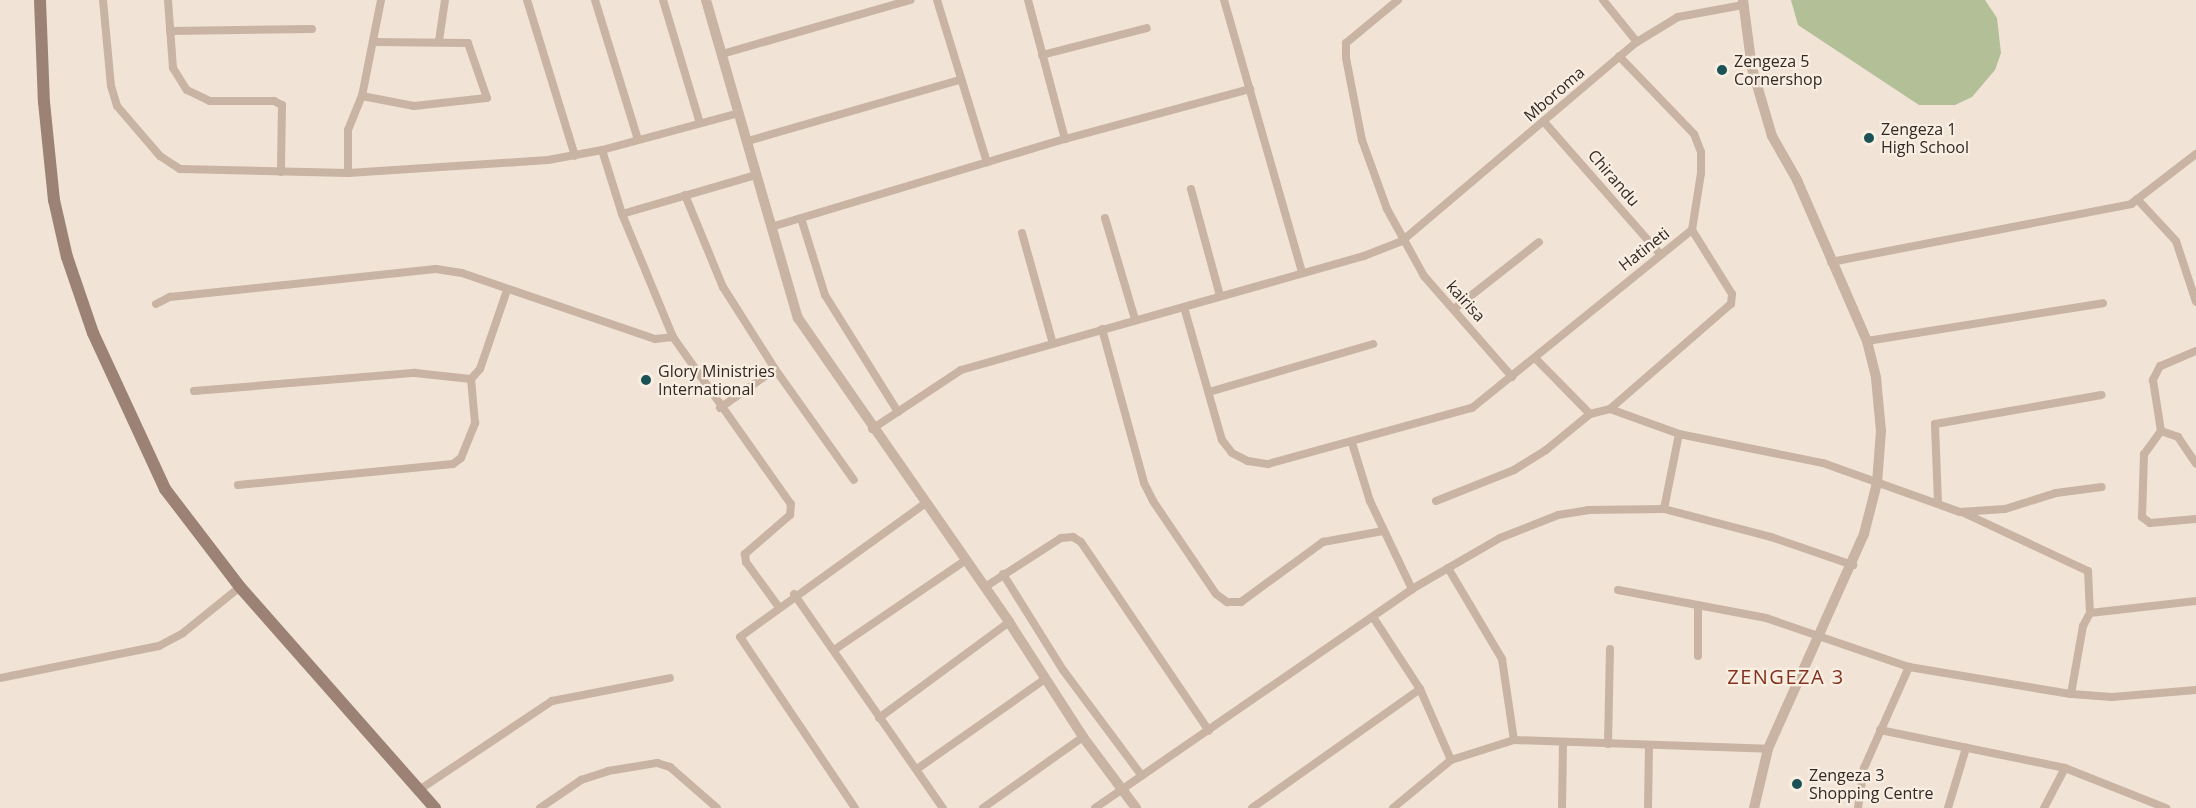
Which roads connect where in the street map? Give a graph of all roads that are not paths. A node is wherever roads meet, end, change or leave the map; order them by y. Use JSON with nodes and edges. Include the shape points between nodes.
{"nodes":[{"id":1,"x":40,"y":0,"type":"edge"},
{"id":2,"x":103,"y":0,"type":"edge"},
{"id":3,"x":168,"y":0,"type":"edge"},
{"id":4,"x":381,"y":0,"type":"edge"},
{"id":5,"x":445,"y":0,"type":"edge"},
{"id":6,"x":528,"y":0,"type":"edge"},
{"id":7,"x":595,"y":0,"type":"edge"},
{"id":8,"x":663,"y":0,"type":"edge"},
{"id":9,"x":706,"y":0,"type":"edge"},
{"id":10,"x":910,"y":0,"type":"edge"},
{"id":11,"x":937,"y":0,"type":"edge"},
{"id":12,"x":1028,"y":0,"type":"edge"},
{"id":13,"x":1398,"y":0,"type":"edge"},
{"id":14,"x":1603,"y":0,"type":"edge"},
{"id":15,"x":1711,"y":0,"type":"edge"},
{"id":16,"x":1227,"y":1,"type":"edge"},
{"id":17,"x":1743,"y":3,"type":"edge"},
{"id":18,"x":1719,"y":9,"type":"junction"},
{"id":19,"x":1147,"y":28,"type":"dead end"},
{"id":20,"x":312,"y":29,"type":"dead end"},
{"id":21,"x":170,"y":31,"type":"junction"},
{"id":22,"x":439,"y":41,"type":"junction"},
{"id":23,"x":374,"y":42,"type":"junction"},
{"id":24,"x":1637,"y":42,"type":"junction"},
{"id":25,"x":722,"y":54,"type":"junction"},
{"id":26,"x":1042,"y":55,"type":"junction"},
{"id":27,"x":1619,"y":56,"type":"junction"},
{"id":28,"x":959,"y":80,"type":"junction"},
{"id":29,"x":1250,"y":89,"type":"junction"},
{"id":30,"x":362,"y":96,"type":"junction"},
{"id":31,"x":739,"y":113,"type":"junction"},
{"id":32,"x":700,"y":123,"type":"junction"},
{"id":33,"x":1545,"y":123,"type":"junction"},
{"id":34,"x":1065,"y":139,"type":"junction"},
{"id":35,"x":638,"y":140,"type":"junction"},
{"id":36,"x":748,"y":141,"type":"junction"},
{"id":37,"x":602,"y":150,"type":"junction"},
{"id":38,"x":2196,"y":154,"type":"edge"},
{"id":39,"x":575,"y":156,"type":"junction"},
{"id":40,"x":987,"y":163,"type":"junction"},
{"id":41,"x":280,"y":171,"type":"junction"},
{"id":42,"x":348,"y":173,"type":"junction"},
{"id":43,"x":756,"y":175,"type":"junction"},
{"id":44,"x":1191,"y":189,"type":"dead end"},
{"id":45,"x":685,"y":195,"type":"junction"},
{"id":46,"x":2137,"y":199,"type":"junction"},
{"id":47,"x":622,"y":214,"type":"junction"},
{"id":48,"x":801,"y":218,"type":"junction"},
{"id":49,"x":1105,"y":218,"type":"dead end"},
{"id":50,"x":771,"y":226,"type":"junction"},
{"id":51,"x":1692,"y":230,"type":"junction"},
{"id":52,"x":1022,"y":233,"type":"dead end"},
{"id":53,"x":1402,"y":241,"type":"junction"},
{"id":54,"x":1539,"y":242,"type":"dead end"},
{"id":55,"x":1660,"y":254,"type":"junction"},
{"id":56,"x":1831,"y":262,"type":"junction"},
{"id":57,"x":1302,"y":272,"type":"junction"},
{"id":58,"x":507,"y":290,"type":"junction"},
{"id":59,"x":1220,"y":296,"type":"junction"},
{"id":60,"x":2196,"y":302,"type":"edge"},
{"id":61,"x":2103,"y":303,"type":"dead end"},
{"id":62,"x":156,"y":304,"type":"dead end"},
{"id":63,"x":1184,"y":307,"type":"junction"},
{"id":64,"x":1454,"y":309,"type":"junction"},
{"id":65,"x":1135,"y":319,"type":"junction"},
{"id":66,"x":1102,"y":329,"type":"junction"},
{"id":67,"x":673,"y":337,"type":"junction"},
{"id":68,"x":1867,"y":341,"type":"junction"},
{"id":69,"x":1053,"y":344,"type":"junction"},
{"id":70,"x":1373,"y":344,"type":"dead end"},
{"id":71,"x":2196,"y":351,"type":"edge"},
{"id":72,"x":1535,"y":358,"type":"junction"},
{"id":73,"x":775,"y":369,"type":"junction"},
{"id":74,"x":1512,"y":377,"type":"junction"},
{"id":75,"x":471,"y":379,"type":"junction"},
{"id":76,"x":194,"y":391,"type":"dead end"},
{"id":77,"x":1209,"y":392,"type":"junction"},
{"id":78,"x":2101,"y":395,"type":"dead end"},
{"id":79,"x":720,"y":408,"type":"junction"},
{"id":80,"x":1610,"y":409,"type":"junction"},
{"id":81,"x":898,"y":412,"type":"junction"},
{"id":82,"x":1590,"y":414,"type":"junction"},
{"id":83,"x":872,"y":429,"type":"junction"},
{"id":84,"x":2161,"y":431,"type":"junction"},
{"id":85,"x":1679,"y":434,"type":"junction"},
{"id":86,"x":1352,"y":443,"type":"junction"},
{"id":87,"x":2196,"y":464,"type":"edge"},
{"id":88,"x":854,"y":480,"type":"dead end"},
{"id":89,"x":1877,"y":483,"type":"junction"},
{"id":90,"x":238,"y":485,"type":"dead end"},
{"id":91,"x":2102,"y":487,"type":"dead end"},
{"id":92,"x":1436,"y":501,"type":"dead end"},
{"id":93,"x":926,"y":503,"type":"junction"},
{"id":94,"x":1938,"y":503,"type":"junction"},
{"id":95,"x":1664,"y":509,"type":"junction"},
{"id":96,"x":1960,"y":512,"type":"junction"},
{"id":97,"x":2196,"y":519,"type":"edge"},
{"id":98,"x":1383,"y":531,"type":"junction"},
{"id":99,"x":966,"y":560,"type":"junction"},
{"id":100,"x":1853,"y":565,"type":"junction"},
{"id":101,"x":1448,"y":568,"type":"junction"},
{"id":102,"x":1003,"y":574,"type":"junction"},
{"id":103,"x":240,"y":587,"type":"junction"},
{"id":104,"x":985,"y":587,"type":"junction"},
{"id":105,"x":1412,"y":590,"type":"junction"},
{"id":106,"x":1617,"y":590,"type":"dead end"},
{"id":107,"x":794,"y":594,"type":"junction"},
{"id":108,"x":2196,"y":601,"type":"edge"},
{"id":109,"x":1698,"y":605,"type":"junction"},
{"id":110,"x":778,"y":606,"type":"junction"},
{"id":111,"x":2090,"y":613,"type":"junction"},
{"id":112,"x":1373,"y":617,"type":"junction"},
{"id":113,"x":1009,"y":622,"type":"junction"},
{"id":114,"x":1819,"y":636,"type":"junction"},
{"id":115,"x":1610,"y":649,"type":"dead end"},
{"id":116,"x":834,"y":650,"type":"junction"},
{"id":117,"x":1698,"y":656,"type":"dead end"},
{"id":118,"x":1909,"y":667,"type":"junction"},
{"id":119,"x":0,"y":678,"type":"edge"},
{"id":120,"x":670,"y":678,"type":"dead end"},
{"id":121,"x":1045,"y":679,"type":"junction"},
{"id":122,"x":1420,"y":689,"type":"junction"},
{"id":123,"x":2196,"y":690,"type":"edge"},
{"id":124,"x":2071,"y":694,"type":"junction"},
{"id":125,"x":879,"y":718,"type":"junction"},
{"id":126,"x":1880,"y":730,"type":"junction"},
{"id":127,"x":1209,"y":731,"type":"junction"},
{"id":128,"x":1083,"y":737,"type":"junction"},
{"id":129,"x":1514,"y":740,"type":"junction"},
{"id":130,"x":1563,"y":742,"type":"junction"},
{"id":131,"x":1608,"y":744,"type":"junction"},
{"id":132,"x":1649,"y":746,"type":"junction"},
{"id":133,"x":1768,"y":748,"type":"junction"},
{"id":134,"x":1966,"y":748,"type":"junction"},
{"id":135,"x":1450,"y":760,"type":"junction"},
{"id":136,"x":2065,"y":768,"type":"junction"},
{"id":137,"x":917,"y":769,"type":"junction"},
{"id":138,"x":1142,"y":776,"type":"junction"},
{"id":139,"x":418,"y":790,"type":"junction"},
{"id":140,"x":1121,"y":791,"type":"junction"},
{"id":141,"x":2147,"y":799,"type":"junction"},
{"id":142,"x":435,"y":808,"type":"edge"},
{"id":143,"x":540,"y":808,"type":"edge"},
{"id":144,"x":717,"y":808,"type":"edge"},
{"id":145,"x":855,"y":808,"type":"edge"},
{"id":146,"x":944,"y":808,"type":"edge"},
{"id":147,"x":982,"y":808,"type":"edge"},
{"id":148,"x":1095,"y":808,"type":"edge"},
{"id":149,"x":1136,"y":808,"type":"edge"},
{"id":150,"x":1252,"y":808,"type":"edge"},
{"id":151,"x":1393,"y":808,"type":"edge"},
{"id":152,"x":1562,"y":808,"type":"edge"},
{"id":153,"x":1648,"y":808,"type":"edge"},
{"id":154,"x":1754,"y":808,"type":"edge"},
{"id":155,"x":1858,"y":808,"type":"edge"},
{"id":156,"x":1948,"y":808,"type":"edge"},
{"id":157,"x":2044,"y":808,"type":"edge"},
{"id":158,"x":2142,"y":808,"type":"edge"},
{"id":159,"x":2166,"y":808,"type":"edge"}],
"edges":[{"from":1,"to":103,"type":"main road","via":[[44,102],[54,200],[67,257],[93,333],[165,489]]},
{"from":2,"to":41,"type":"street","via":[[114,98],[130,125],[160,156],[187,170]]},
{"from":3,"to":21,"type":"street"},
{"from":4,"to":23,"type":"street"},
{"from":5,"to":22,"type":"street"},
{"from":6,"to":39,"type":"street"},
{"from":7,"to":35,"type":"street"},
{"from":8,"to":32,"type":"street"},
{"from":9,"to":25,"type":"street"},
{"from":10,"to":25,"type":"street"},
{"from":11,"to":28,"type":"street"},
{"from":12,"to":26,"type":"street"},
{"from":13,"to":53,"type":"street","name":"kairisa","via":[[1352,36],[1345,50],[1362,140]]},
{"from":14,"to":24,"type":"street"},
{"from":15,"to":18,"type":"street"},
{"from":16,"to":29,"type":"street"},
{"from":17,"to":18,"type":"street","name":"Mboroma"},
{"from":17,"to":56,"type":"street","via":[[1752,68],[1769,127]]},
{"from":18,"to":24,"type":"street","name":"Mboroma","via":[[1678,17]]},
{"from":19,"to":26,"type":"street"},
{"from":20,"to":21,"type":"street"},
{"from":21,"to":41,"type":"street","via":[[176,78],[194,95],[210,101],[274,101],[282,105]]},
{"from":22,"to":23,"type":"street"},
{"from":22,"to":30,"type":"street","via":[[471,44],[487,101],[414,106]]},
{"from":23,"to":30,"type":"street"},
{"from":24,"to":27,"type":"street","name":"Mboroma"},
{"from":25,"to":31,"type":"street"},
{"from":26,"to":34,"type":"street"},
{"from":27,"to":33,"type":"street","name":"Mboroma"},
{"from":27,"to":51,"type":"street","name":"Hatineti","via":[[1694,134],[1701,152],[1701,173]]},
{"from":28,"to":36,"type":"street"},
{"from":28,"to":40,"type":"street"},
{"from":29,"to":34,"type":"street"},
{"from":29,"to":57,"type":"street"},
{"from":30,"to":42,"type":"street","via":[[348,130]]},
{"from":31,"to":32,"type":"street"},
{"from":31,"to":36,"type":"street"},
{"from":32,"to":35,"type":"street"},
{"from":33,"to":53,"type":"street","name":"Mboroma"},
{"from":33,"to":55,"type":"street","name":"Chirandu"},
{"from":34,"to":40,"type":"street"},
{"from":35,"to":37,"type":"street"},
{"from":36,"to":43,"type":"street"},
{"from":37,"to":39,"type":"street"},
{"from":37,"to":47,"type":"street"},
{"from":38,"to":46,"type":"street"},
{"from":39,"to":42,"type":"street"},
{"from":40,"to":48,"type":"street"},
{"from":41,"to":42,"type":"street"},
{"from":43,"to":45,"type":"street"},
{"from":43,"to":50,"type":"street"},
{"from":44,"to":59,"type":"street"},
{"from":45,"to":47,"type":"street"},
{"from":45,"to":73,"type":"street","via":[[723,287]]},
{"from":46,"to":56,"type":"street","via":[[2131,204]]},
{"from":46,"to":60,"type":"street","via":[[2176,241]]},
{"from":47,"to":67,"type":"street"},
{"from":48,"to":50,"type":"street"},
{"from":48,"to":81,"type":"street","via":[[825,295]]},
{"from":49,"to":65,"type":"street"},
{"from":50,"to":83,"type":"street","via":[[798,318]]},
{"from":51,"to":55,"type":"street","name":"Hatineti"},
{"from":51,"to":80,"type":"street","via":[[1732,294],[1731,304]]},
{"from":52,"to":69,"type":"street"},
{"from":53,"to":57,"type":"street"},
{"from":53,"to":64,"type":"street","name":"kairisa","via":[[1424,276]]},
{"from":54,"to":64,"type":"street"},
{"from":55,"to":72,"type":"street","name":"Hatineti"},
{"from":56,"to":68,"type":"street"},
{"from":57,"to":59,"type":"street"},
{"from":58,"to":62,"type":"street","via":[[462,273],[436,269],[170,297]]},
{"from":58,"to":67,"type":"street","via":[[655,339]]},
{"from":58,"to":75,"type":"street","via":[[480,369]]},
{"from":59,"to":63,"type":"street"},
{"from":61,"to":68,"type":"street"},
{"from":63,"to":65,"type":"street"},
{"from":63,"to":77,"type":"street","name":"Hatineti"},
{"from":64,"to":74,"type":"street","name":"kairisa"},
{"from":65,"to":66,"type":"street"},
{"from":66,"to":69,"type":"street"},
{"from":66,"to":98,"type":"street","via":[[1144,483],[1216,594],[1227,602],[1241,602],[1323,542]]},
{"from":67,"to":79,"type":"street"},
{"from":68,"to":89,"type":"street","via":[[1880,412]]},
{"from":69,"to":81,"type":"street","via":[[949,375]]},
{"from":70,"to":77,"type":"street"},
{"from":71,"to":84,"type":"street","via":[[2160,366],[2153,380]]},
{"from":72,"to":74,"type":"street","name":"Hatineti"},
{"from":72,"to":82,"type":"street"},
{"from":73,"to":79,"type":"street"},
{"from":73,"to":88,"type":"street"},
{"from":74,"to":86,"type":"street","name":"Hatineti","via":[[1472,408]]},
{"from":75,"to":76,"type":"street","via":[[415,373]]},
{"from":75,"to":90,"type":"street","via":[[475,423],[461,458],[453,464]]},
{"from":77,"to":86,"type":"street","name":"Hatineti","via":[[1222,440],[1232,453],[1248,461],[1268,464]]},
{"from":78,"to":94,"type":"street","via":[[1935,424]]},
{"from":79,"to":110,"type":"street","via":[[791,504],[790,515],[745,554],[746,562]]},
{"from":80,"to":82,"type":"street"},
{"from":80,"to":85,"type":"street"},
{"from":81,"to":83,"type":"street"},
{"from":82,"to":92,"type":"street","via":[[1530,461]]},
{"from":83,"to":93,"type":"street"},
{"from":84,"to":87,"type":"street","via":[[2178,436]]},
{"from":84,"to":97,"type":"street","via":[[2144,454],[2142,517],[2150,523]]},
{"from":85,"to":89,"type":"street","via":[[1823,463],[1865,475]]},
{"from":85,"to":95,"type":"street"},
{"from":86,"to":98,"type":"street"},
{"from":89,"to":94,"type":"street"},
{"from":89,"to":100,"type":"street"},
{"from":91,"to":96,"type":"street","via":[[2056,493],[2005,509]]},
{"from":93,"to":99,"type":"street"},
{"from":93,"to":107,"type":"street"},
{"from":94,"to":96,"type":"street"},
{"from":95,"to":100,"type":"street","via":[[1771,537]]},
{"from":95,"to":101,"type":"street","via":[[1588,510],[1558,515],[1510,534]]},
{"from":96,"to":111,"type":"street","via":[[2088,571]]},
{"from":98,"to":105,"type":"street"},
{"from":99,"to":104,"type":"street"},
{"from":99,"to":116,"type":"street"},
{"from":100,"to":114,"type":"street"},
{"from":101,"to":105,"type":"street"},
{"from":101,"to":129,"type":"street","via":[[1502,659]]},
{"from":102,"to":104,"type":"street"},
{"from":102,"to":127,"type":"street","via":[[1061,538],[1072,537],[1081,542]]},
{"from":102,"to":138,"type":"street","via":[[1063,669]]},
{"from":103,"to":119,"type":"street","via":[[183,633],[159,646]]},
{"from":103,"to":139,"type":"main road"},
{"from":104,"to":113,"type":"street"},
{"from":105,"to":112,"type":"street"},
{"from":106,"to":109,"type":"street"},
{"from":107,"to":110,"type":"street"},
{"from":107,"to":116,"type":"street"},
{"from":108,"to":111,"type":"street"},
{"from":109,"to":114,"type":"street","via":[[1766,618]]},
{"from":109,"to":117,"type":"street"},
{"from":110,"to":145,"type":"street","via":[[741,632],[740,643]]},
{"from":111,"to":124,"type":"street","via":[[2083,626]]},
{"from":112,"to":122,"type":"street"},
{"from":112,"to":127,"type":"street"},
{"from":113,"to":121,"type":"street"},
{"from":113,"to":125,"type":"street"},
{"from":114,"to":118,"type":"street"},
{"from":114,"to":133,"type":"street"},
{"from":115,"to":131,"type":"street"},
{"from":116,"to":125,"type":"street"},
{"from":118,"to":124,"type":"street"},
{"from":118,"to":126,"type":"street"},
{"from":120,"to":139,"type":"street","via":[[552,701]]},
{"from":121,"to":128,"type":"street"},
{"from":121,"to":137,"type":"street"},
{"from":122,"to":135,"type":"street"},
{"from":122,"to":150,"type":"street"},
{"from":123,"to":124,"type":"street","via":[[2112,697]]},
{"from":125,"to":137,"type":"street"},
{"from":126,"to":134,"type":"street"},
{"from":126,"to":155,"type":"street","via":[[1864,768]]},
{"from":127,"to":138,"type":"street"},
{"from":128,"to":140,"type":"street"},
{"from":128,"to":147,"type":"street"},
{"from":129,"to":130,"type":"street"},
{"from":129,"to":135,"type":"street"},
{"from":130,"to":131,"type":"street"},
{"from":130,"to":152,"type":"street"},
{"from":131,"to":132,"type":"street"},
{"from":132,"to":133,"type":"street"},
{"from":132,"to":153,"type":"street"},
{"from":133,"to":154,"type":"street"},
{"from":134,"to":136,"type":"street"},
{"from":134,"to":156,"type":"street"},
{"from":135,"to":151,"type":"street"},
{"from":136,"to":141,"type":"street"},
{"from":136,"to":157,"type":"street"},
{"from":137,"to":146,"type":"street"},
{"from":138,"to":140,"type":"street"},
{"from":139,"to":142,"type":"main road"},
{"from":140,"to":148,"type":"street"},
{"from":140,"to":149,"type":"street"},
{"from":141,"to":158,"type":"street"},
{"from":141,"to":159,"type":"street"},
{"from":143,"to":144,"type":"street","via":[[581,780],[657,763],[670,767]]}]}
